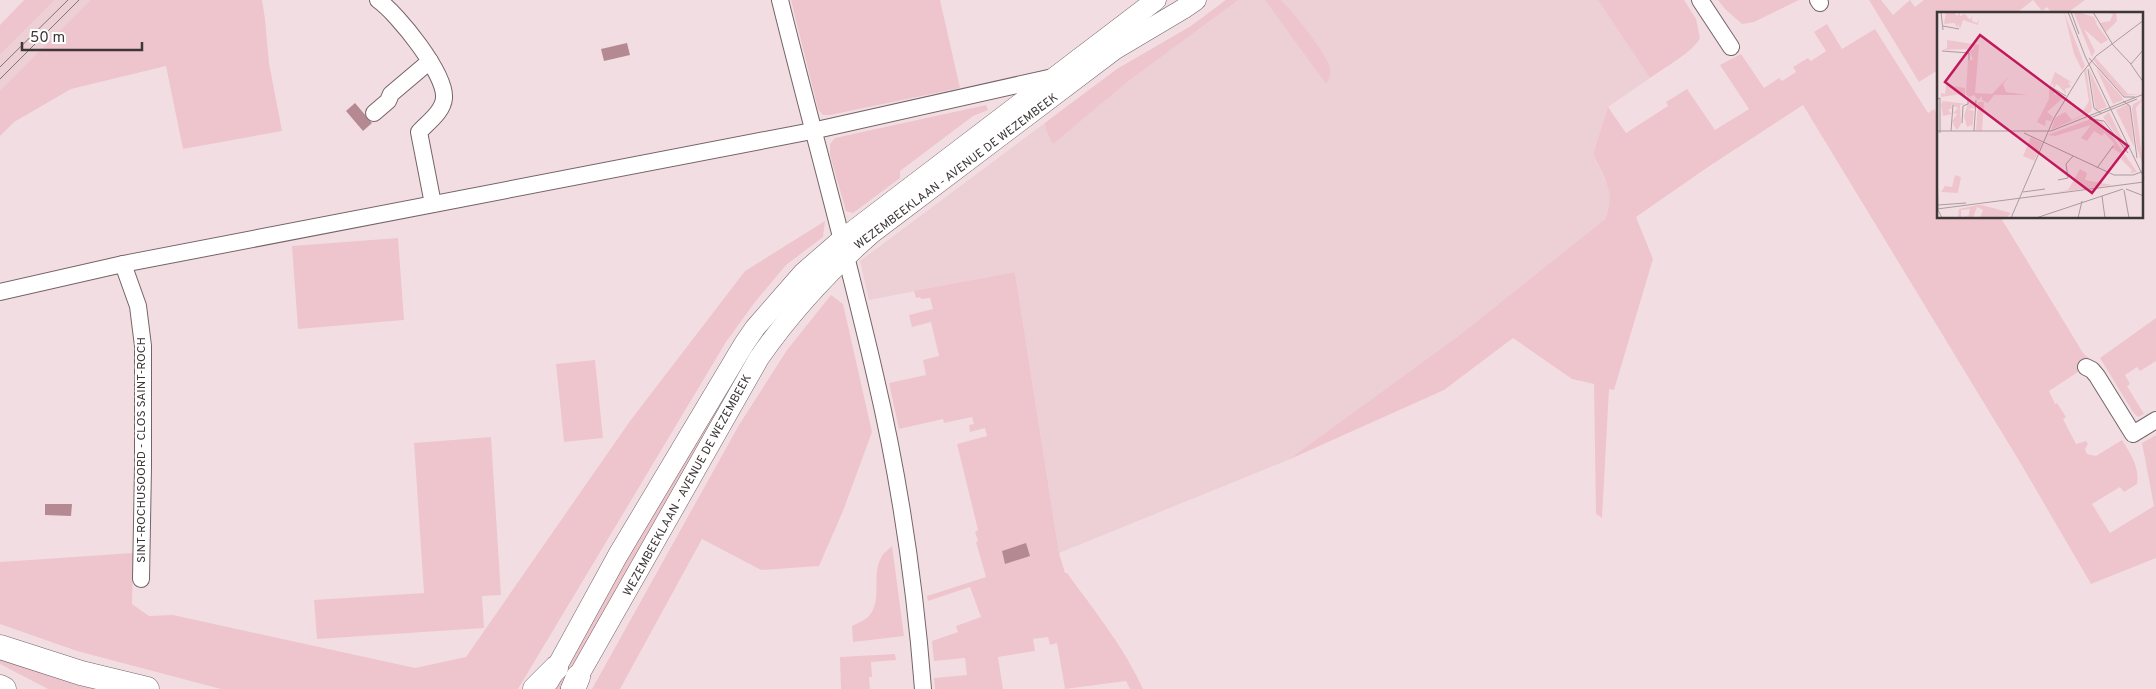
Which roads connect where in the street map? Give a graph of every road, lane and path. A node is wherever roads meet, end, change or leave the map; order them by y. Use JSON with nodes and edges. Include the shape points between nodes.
{"nodes":[{"id":1,"x":378,"y":0,"type":"edge"},
{"id":2,"x":780,"y":0,"type":"edge"},
{"id":3,"x":1156,"y":0,"type":"edge"},
{"id":4,"x":1196,"y":0,"type":"edge"},
{"id":5,"x":1700,"y":0,"type":"edge"},
{"id":6,"x":1731,"y":47,"type":"dead end"},
{"id":7,"x":430,"y":62,"type":"junction"},
{"id":8,"x":1054,"y":76,"type":"junction"},
{"id":9,"x":374,"y":113,"type":"dead end"},
{"id":10,"x":812,"y":130,"type":"junction"},
{"id":11,"x":433,"y":204,"type":"junction"},
{"id":12,"x":843,"y":249,"type":"junction"},
{"id":13,"x":123,"y":264,"type":"junction"},
{"id":14,"x":0,"y":292,"type":"edge"},
{"id":15,"x":2086,"y":368,"type":"dead end"},
{"id":16,"x":2156,"y":420,"type":"edge"},
{"id":17,"x":141,"y":580,"type":"dead end"},
{"id":18,"x":0,"y":647,"type":"edge"},
{"id":19,"x":556,"y":668,"type":"junction"},
{"id":20,"x":574,"y":685,"type":"edge"},
{"id":21,"x":0,"y":687,"type":"edge"},
{"id":22,"x":4,"y":689,"type":"edge"},
{"id":23,"x":147,"y":689,"type":"edge"},
{"id":24,"x":535,"y":689,"type":"edge"},
{"id":25,"x":544,"y":689,"type":"edge"},
{"id":26,"x":923,"y":689,"type":"edge"}],
"edges":[{"from":1,"to":7,"type":"street","via":[[397,18]]},
{"from":2,"to":10,"type":"street"},
{"from":3,"to":8,"type":"main road","name":"WEZEMBEEKLAAN - AVENUE DE WEZEMBEEK"},
{"from":4,"to":12,"type":"main road","name":"WEZEMBEEKLAAN - AVENUE DE WEZEMBEEK","via":[[1114,50],[872,233]]},
{"from":5,"to":6,"type":"street"},
{"from":7,"to":9,"type":"street","via":[[391,94]]},
{"from":7,"to":11,"type":"street","via":[[443,83],[444,100],[440,110],[419,132]]},
{"from":8,"to":10,"type":"street"},
{"from":8,"to":12,"type":"main road","name":"WEZEMBEEKLAAN - AVENUE DE WEZEMBEEK"},
{"from":10,"to":11,"type":"street"},
{"from":10,"to":12,"type":"street"},
{"from":11,"to":13,"type":"street"},
{"from":12,"to":19,"type":"main road","name":"WEZEMBEEKLAAN - AVENUE DE WEZEMBEEK","via":[[803,273],[744,344],[618,555]]},
{"from":12,"to":20,"type":"main road","name":"WEZEMBEEKLAAN - AVENUE DE WEZEMBEEK","via":[[759,358]]},
{"from":12,"to":26,"type":"street","via":[[875,374],[897,485]]},
{"from":13,"to":14,"type":"street"},
{"from":13,"to":17,"type":"street","name":"SINT-ROCHUSOORD - CLOS SAINT-ROCH","via":[[138,306],[143,346]]},
{"from":15,"to":16,"type":"street","via":[[2097,376],[2133,434]]},
{"from":18,"to":23,"type":"highway","via":[[81,673]]},
{"from":19,"to":24,"type":"highway"},
{"from":19,"to":25,"type":"main road","name":"WEZEMBEEKLAAN - AVENUE DE WEZEMBEEK"},
{"from":21,"to":22,"type":"highway"}]}
